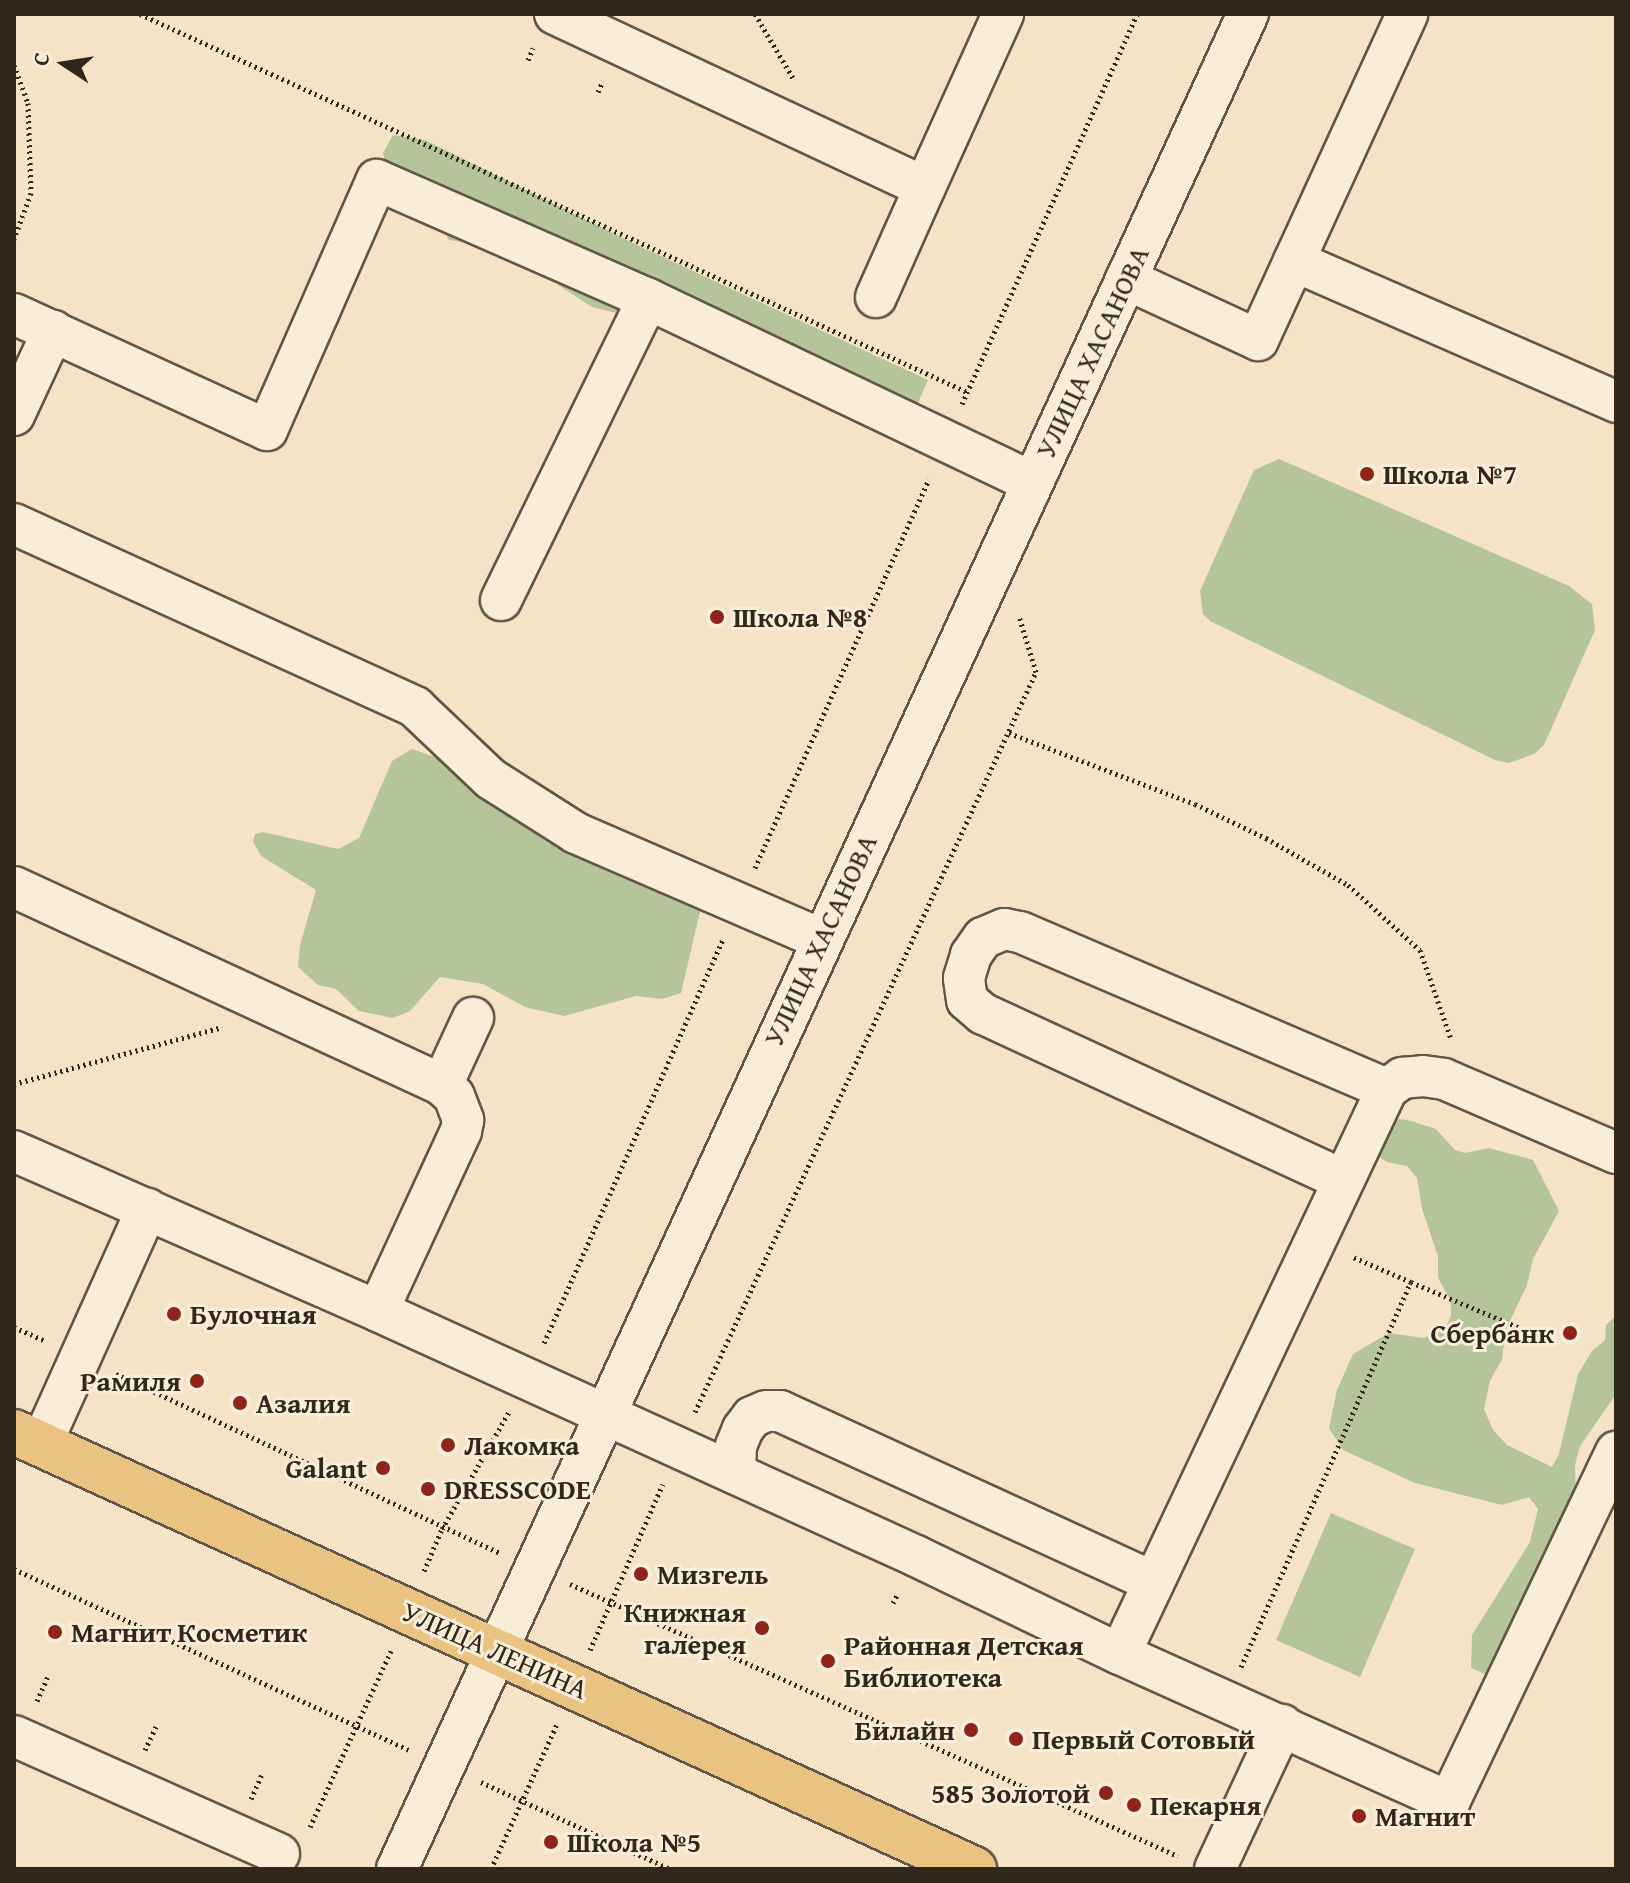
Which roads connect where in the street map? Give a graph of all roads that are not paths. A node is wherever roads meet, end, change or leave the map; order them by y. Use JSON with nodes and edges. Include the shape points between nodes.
{"nodes":[{"id":1,"x":555,"y":14,"type":"edge"},
{"id":2,"x":1003,"y":14,"type":"edge"},
{"id":3,"x":1248,"y":14,"type":"edge"},
{"id":4,"x":1407,"y":14,"type":"edge"},
{"id":5,"x":925,"y":187,"type":"junction"},
{"id":6,"x":1294,"y":261,"type":"junction"},
{"id":7,"x":1126,"y":279,"type":"junction"},
{"id":8,"x":876,"y":297,"type":"dead end"},
{"id":9,"x":648,"y":299,"type":"junction"},
{"id":10,"x":14,"y":314,"type":"edge"},
{"id":11,"x":53,"y":331,"type":"junction"},
{"id":12,"x":1616,"y":402,"type":"edge"},
{"id":13,"x":14,"y":415,"type":"edge"},
{"id":14,"x":1031,"y":482,"type":"junction"},
{"id":15,"x":14,"y":524,"type":"edge"},
{"id":16,"x":501,"y":600,"type":"dead end"},
{"id":17,"x":14,"y":887,"type":"edge"},
{"id":18,"x":821,"y":939,"type":"junction"},
{"id":19,"x":473,"y":1018,"type":"dead end"},
{"id":20,"x":442,"y":1085,"type":"junction"},
{"id":21,"x":1387,"y":1089,"type":"junction"},
{"id":22,"x":14,"y":1151,"type":"edge"},
{"id":23,"x":1616,"y":1153,"type":"edge"},
{"id":24,"x":1343,"y":1180,"type":"junction"},
{"id":25,"x":147,"y":1209,"type":"junction"},
{"id":26,"x":378,"y":1311,"type":"junction"},
{"id":27,"x":604,"y":1415,"type":"junction"},
{"id":28,"x":28,"y":1439,"type":"edge"},
{"id":29,"x":1616,"y":1452,"type":"edge"},
{"id":30,"x":735,"y":1473,"type":"junction"},
{"id":31,"x":1154,"y":1582,"type":"junction"},
{"id":32,"x":496,"y":1649,"type":"junction"},
{"id":33,"x":1120,"y":1654,"type":"junction"},
{"id":34,"x":1282,"y":1725,"type":"junction"},
{"id":35,"x":14,"y":1736,"type":"edge"},
{"id":36,"x":291,"y":1847,"type":"road end"},
{"id":37,"x":1197,"y":1862,"type":"edge"},
{"id":38,"x":397,"y":1869,"type":"edge"},
{"id":39,"x":974,"y":1869,"type":"edge"}],
"edges":[{"from":1,"to":5,"type":"street"},
{"from":2,"to":5,"type":"street"},
{"from":3,"to":7,"type":"street","name":"УЛИЦА ХАСАНОВА"},
{"from":4,"to":6,"type":"street"},
{"from":5,"to":8,"type":"street"},
{"from":6,"to":7,"type":"street","via":[[1258,340]]},
{"from":6,"to":12,"type":"street"},
{"from":7,"to":14,"type":"street","name":"УЛИЦА ХАСАНОВА"},
{"from":9,"to":11,"type":"street","via":[[377,180],[267,430]]},
{"from":9,"to":14,"type":"street"},
{"from":9,"to":16,"type":"street"},
{"from":10,"to":11,"type":"street"},
{"from":11,"to":13,"type":"street"},
{"from":14,"to":18,"type":"street","name":"УЛИЦА ХАСАНОВА"},
{"from":15,"to":18,"type":"street","via":[[415,707],[491,779],[576,833]]},
{"from":17,"to":20,"type":"street"},
{"from":18,"to":27,"type":"street","name":"УЛИЦА ХАСАНОВА"},
{"from":19,"to":20,"type":"street"},
{"from":20,"to":26,"type":"street","via":[[460,1107],[461,1131]]},
{"from":21,"to":23,"type":"street","via":[[1402,1078],[1423,1076],[1468,1088]]},
{"from":21,"to":24,"type":"street"},
{"from":21,"to":24,"type":"street","via":[[1020,932],[1004,929],[983,938],[971,955],[964,978],[967,1000],[983,1014]]},
{"from":22,"to":25,"type":"street"},
{"from":24,"to":31,"type":"street"},
{"from":25,"to":26,"type":"street"},
{"from":25,"to":28,"type":"street","via":[[81,1357]]},
{"from":26,"to":27,"type":"street"},
{"from":27,"to":30,"type":"street"},
{"from":27,"to":32,"type":"street","name":"УЛИЦА ХАСАНОВА"},
{"from":28,"to":32,"type":"main road","name":"УЛИЦА ЛЕНИНА"},
{"from":29,"to":34,"type":"street","via":[[1449,1802]]},
{"from":30,"to":31,"type":"street","via":[[743,1429],[752,1417],[780,1411]]},
{"from":30,"to":33,"type":"street"},
{"from":31,"to":33,"type":"street"},
{"from":32,"to":38,"type":"street","name":"УЛИЦА ХАСАНОВА"},
{"from":32,"to":39,"type":"main road","name":"УЛИЦА ЛЕНИНА"},
{"from":33,"to":34,"type":"street"},
{"from":34,"to":37,"type":"street"},
{"from":35,"to":36,"type":"street"}]}
